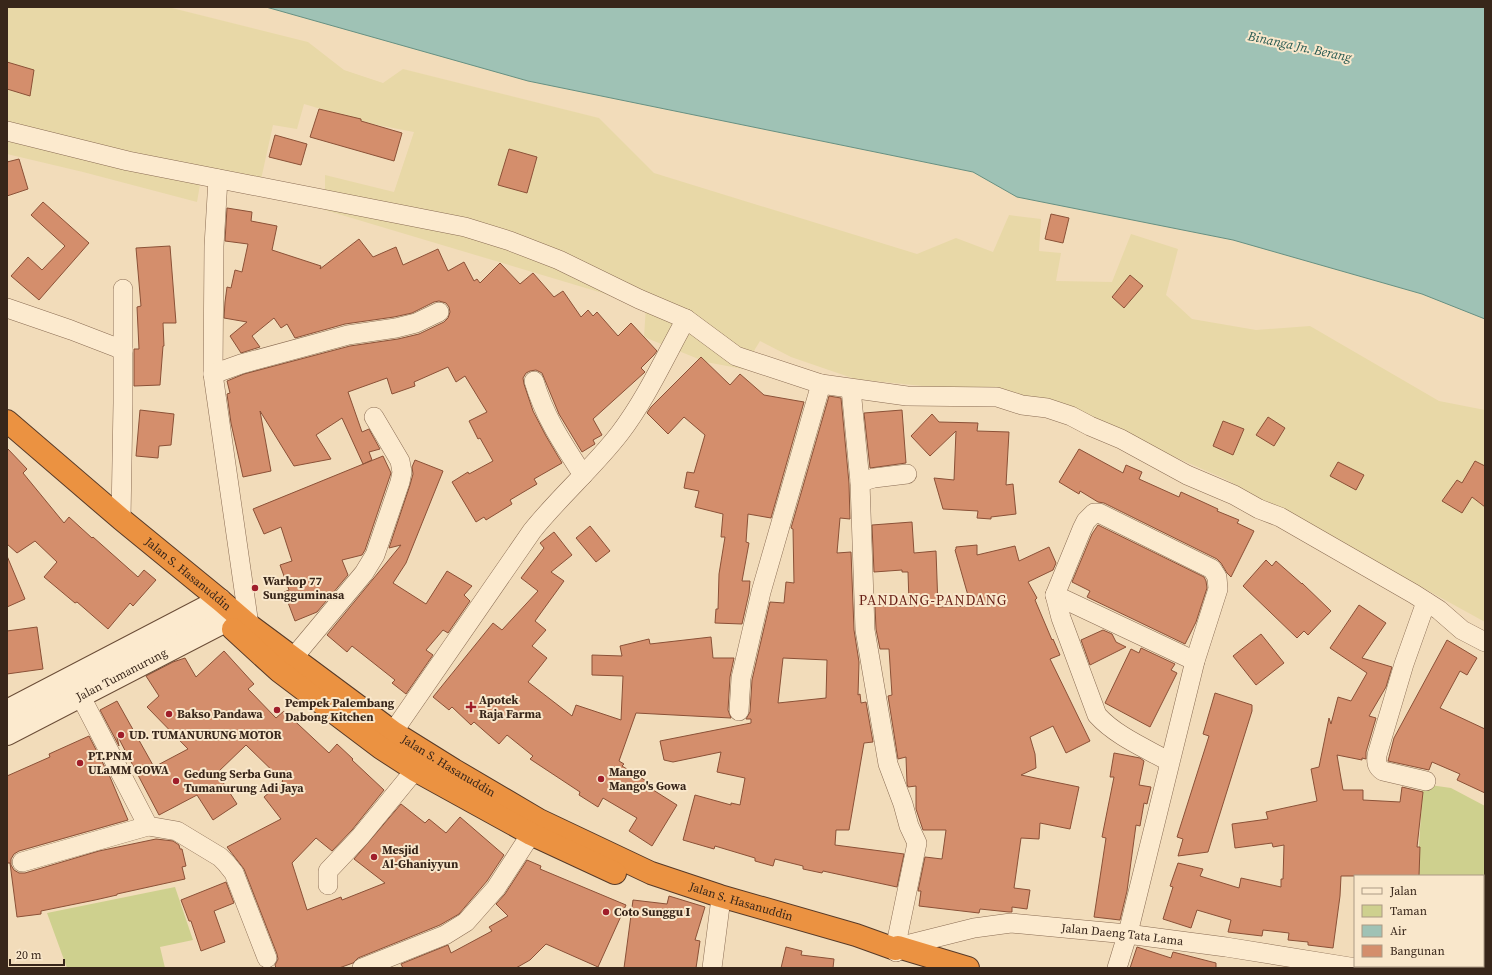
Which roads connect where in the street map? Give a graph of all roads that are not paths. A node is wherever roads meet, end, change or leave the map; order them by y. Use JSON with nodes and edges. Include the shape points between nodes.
{"nodes":[{"id":1,"x":7,"y":131,"type":"edge"},
{"id":2,"x":218,"y":179,"type":"junction"},
{"id":3,"x":123,"y":289,"type":"dead end"},
{"id":4,"x":7,"y":308,"type":"edge"},
{"id":5,"x":439,"y":312,"type":"dead end"},
{"id":6,"x":686,"y":319,"type":"junction"},
{"id":7,"x":123,"y":350,"type":"junction"},
{"id":8,"x":213,"y":374,"type":"junction"},
{"id":9,"x":534,"y":381,"type":"dead end"},
{"id":10,"x":821,"y":384,"type":"junction"},
{"id":11,"x":851,"y":389,"type":"junction"},
{"id":12,"x":374,"y":417,"type":"dead end"},
{"id":13,"x":7,"y":421,"type":"edge"},
{"id":14,"x":7,"y":433,"type":"edge"},
{"id":15,"x":907,"y":474,"type":"dead end"},
{"id":16,"x":583,"y":475,"type":"junction"},
{"id":17,"x":860,"y":482,"type":"junction"},
{"id":18,"x":121,"y":519,"type":"junction"},
{"id":19,"x":1055,"y":595,"type":"junction"},
{"id":20,"x":1426,"y":602,"type":"junction"},
{"id":21,"x":213,"y":603,"type":"junction"},
{"id":22,"x":237,"y":620,"type":"junction"},
{"id":23,"x":1485,"y":642,"type":"edge"},
{"id":24,"x":293,"y":658,"type":"junction"},
{"id":25,"x":1195,"y":662,"type":"junction"},
{"id":26,"x":80,"y":695,"type":"junction"},
{"id":27,"x":7,"y":711,"type":"edge"},
{"id":28,"x":739,"y":711,"type":"dead end"},
{"id":29,"x":393,"y":732,"type":"junction"},
{"id":30,"x":7,"y":734,"type":"edge"},
{"id":31,"x":1170,"y":762,"type":"junction"},
{"id":32,"x":415,"y":770,"type":"junction"},
{"id":33,"x":1426,"y":781,"type":"dead end"},
{"id":34,"x":148,"y":826,"type":"junction"},
{"id":35,"x":531,"y":834,"type":"junction"},
{"id":36,"x":22,"y":862,"type":"dead end"},
{"id":37,"x":328,"y":885,"type":"dead end"},
{"id":38,"x":720,"y":906,"type":"junction"},
{"id":39,"x":803,"y":924,"type":"junction"},
{"id":40,"x":1127,"y":934,"type":"junction"},
{"id":41,"x":896,"y":950,"type":"junction"},
{"id":42,"x":267,"y":958,"type":"dead end"},
{"id":43,"x":362,"y":968,"type":"edge"},
{"id":44,"x":712,"y":968,"type":"edge"},
{"id":45,"x":940,"y":968,"type":"edge"},
{"id":46,"x":968,"y":968,"type":"edge"},
{"id":47,"x":1117,"y":968,"type":"edge"},
{"id":48,"x":1356,"y":968,"type":"edge"}],
"edges":[{"from":1,"to":2,"type":"street","via":[[128,161]]},
{"from":2,"to":6,"type":"street","via":[[465,228],[510,241],[560,260]]},
{"from":2,"to":8,"type":"street","via":[[214,246]]},
{"from":3,"to":7,"type":"street"},
{"from":4,"to":7,"type":"street"},
{"from":5,"to":8,"type":"street","via":[[416,323],[348,334]]},
{"from":6,"to":10,"type":"street","via":[[736,356]]},
{"from":6,"to":16,"type":"street","via":[[636,409],[620,433]]},
{"from":7,"to":18,"type":"street"},
{"from":8,"to":22,"type":"street"},
{"from":9,"to":16,"type":"street","via":[[550,422]]},
{"from":10,"to":11,"type":"street"},
{"from":10,"to":28,"type":"street","via":[[761,592],[741,678]]},
{"from":11,"to":17,"type":"street"},
{"from":11,"to":20,"type":"street","via":[[907,396],[997,397],[1022,405],[1048,408],[1071,416],[1122,439],[1187,475],[1280,517]]},
{"from":12,"to":24,"type":"street","via":[[400,461],[402,472],[384,531],[375,556],[364,573]]},
{"from":13,"to":18,"type":"highway","name":"Jalan S. Hasanuddin"},
{"from":14,"to":21,"type":"highway","name":"Jalan S. Hasanuddin"},
{"from":15,"to":17,"type":"street"},
{"from":16,"to":29,"type":"street","via":[[532,531]]},
{"from":17,"to":41,"type":"street","via":[[865,630],[888,764],[917,843]]},
{"from":18,"to":21,"type":"highway","name":"Jalan S. Hasanuddin"},
{"from":19,"to":25,"type":"street"},
{"from":19,"to":25,"type":"street","via":[[1086,521],[1098,513],[1212,569],[1217,577],[1218,589]]},
{"from":19,"to":31,"type":"street","via":[[1097,715],[1116,732]]},
{"from":20,"to":23,"type":"street","via":[[1462,630]]},
{"from":20,"to":33,"type":"street","via":[[1404,664],[1376,762],[1383,771]]},
{"from":21,"to":22,"type":"highway","name":"Jalan S. Hasanuddin"},
{"from":21,"to":27,"type":"street","name":"Jalan Tumanurung"},
{"from":22,"to":24,"type":"highway","name":"Jalan S. Hasanuddin"},
{"from":22,"to":26,"type":"street","name":"Jalan Tumanurung"},
{"from":22,"to":32,"type":"highway","name":"Jalan S. Hasanuddin","via":[[279,671],[380,748]]},
{"from":24,"to":29,"type":"highway","name":"Jalan S. Hasanuddin"},
{"from":25,"to":31,"type":"street"},
{"from":26,"to":30,"type":"street","name":"Jalan Tumanurung"},
{"from":26,"to":34,"type":"street"},
{"from":29,"to":39,"type":"highway","name":"Jalan S. Hasanuddin","via":[[539,820],[650,873]]},
{"from":31,"to":40,"type":"street"},
{"from":32,"to":35,"type":"highway","name":"Jalan S. Hasanuddin"},
{"from":32,"to":37,"type":"street","via":[[360,837],[328,870]]},
{"from":34,"to":36,"type":"street"},
{"from":34,"to":42,"type":"street","via":[[177,831],[226,863],[234,873]]},
{"from":35,"to":38,"type":"highway","name":"Jalan S. Hasanuddin","via":[[646,887]]},
{"from":35,"to":43,"type":"street","via":[[496,888],[466,922],[445,935]]},
{"from":38,"to":39,"type":"highway","name":"Jalan S. Hasanuddin"},
{"from":38,"to":44,"type":"street"},
{"from":39,"to":41,"type":"highway","name":"Jalan S. Hasanuddin","via":[[856,934]]},
{"from":40,"to":41,"type":"street","name":"Jalan Daeng Tata Lama","via":[[1011,923],[974,928]]},
{"from":40,"to":47,"type":"street"},
{"from":40,"to":48,"type":"street","name":"Jalan Daeng Tata Lama"},
{"from":41,"to":45,"type":"highway","name":"Jalan S. Hasanuddin"},
{"from":41,"to":46,"type":"highway","name":"Jalan S. Hasanuddin"}]}
